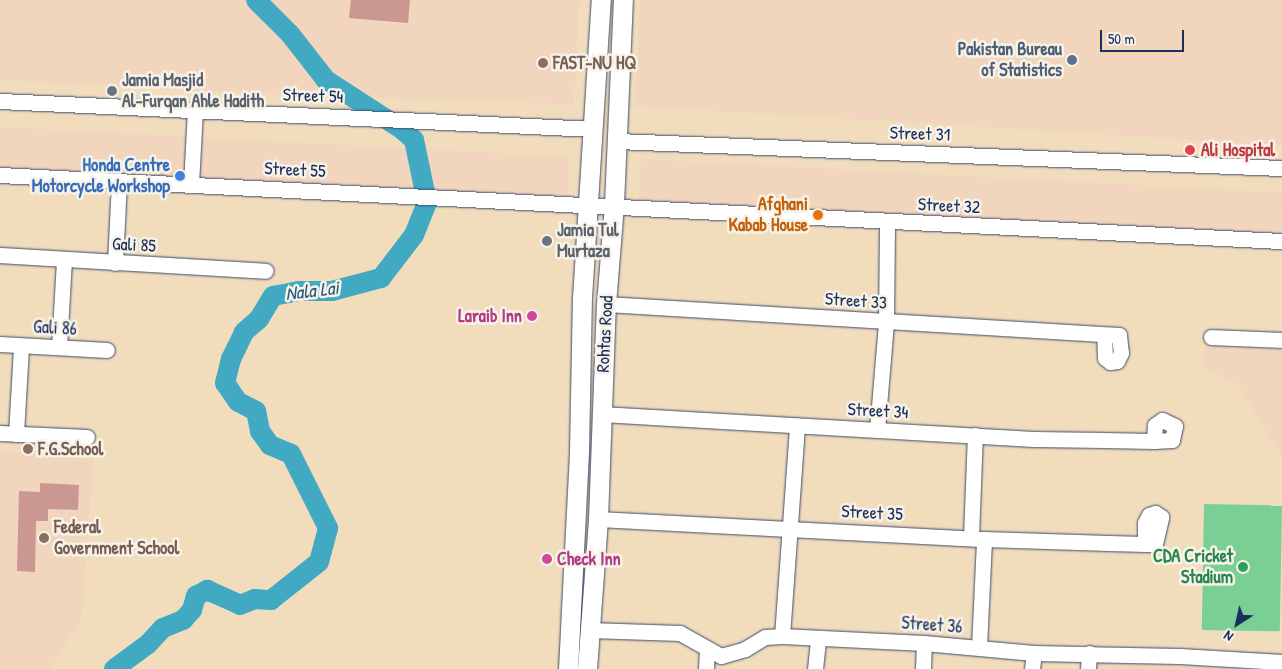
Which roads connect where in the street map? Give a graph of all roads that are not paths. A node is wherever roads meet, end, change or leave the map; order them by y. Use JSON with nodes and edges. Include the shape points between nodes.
{"nodes":[{"id":1,"x":601,"y":0,"type":"edge"},
{"id":2,"x":623,"y":0,"type":"edge"},
{"id":3,"x":598,"y":65,"type":"junction"},
{"id":4,"x":619,"y":70,"type":"junction"},
{"id":5,"x":0,"y":101,"type":"edge"},
{"id":6,"x":195,"y":111,"type":"junction"},
{"id":7,"x":594,"y":129,"type":"junction"},
{"id":8,"x":617,"y":141,"type":"junction"},
{"id":9,"x":1282,"y":168,"type":"edge"},
{"id":10,"x":0,"y":175,"type":"edge"},
{"id":11,"x":119,"y":181,"type":"junction"},
{"id":12,"x":191,"y":184,"type":"junction"},
{"id":13,"x":588,"y":204,"type":"junction"},
{"id":14,"x":614,"y":204,"type":"junction"},
{"id":15,"x":887,"y":221,"type":"junction"},
{"id":16,"x":1282,"y":241,"type":"edge"},
{"id":17,"x":0,"y":255,"type":"edge"},
{"id":18,"x":64,"y":259,"type":"junction"},
{"id":19,"x":115,"y":263,"type":"junction"},
{"id":20,"x":266,"y":271,"type":"dead end"},
{"id":21,"x":606,"y":304,"type":"junction"},
{"id":22,"x":886,"y":322,"type":"junction"},
{"id":23,"x":1104,"y":336,"type":"dead end"},
{"id":24,"x":1211,"y":337,"type":"dead end"},
{"id":25,"x":1282,"y":340,"type":"edge"},
{"id":26,"x":0,"y":344,"type":"edge"},
{"id":27,"x":21,"y":346,"type":"junction"},
{"id":28,"x":59,"y":348,"type":"junction"},
{"id":29,"x":107,"y":350,"type":"dead end"},
{"id":30,"x":601,"y":414,"type":"junction"},
{"id":31,"x":797,"y":426,"type":"junction"},
{"id":32,"x":877,"y":430,"type":"junction"},
{"id":33,"x":0,"y":433,"type":"edge"},
{"id":34,"x":16,"y":434,"type":"junction"},
{"id":35,"x":975,"y":435,"type":"junction"},
{"id":36,"x":87,"y":437,"type":"dead end"},
{"id":37,"x":1154,"y":441,"type":"dead end"},
{"id":38,"x":598,"y":518,"type":"junction"},
{"id":39,"x":790,"y":528,"type":"junction"},
{"id":40,"x":978,"y":538,"type":"junction"},
{"id":41,"x":1145,"y":544,"type":"dead end"},
{"id":42,"x":589,"y":630,"type":"junction"},
{"id":43,"x":782,"y":636,"type":"junction"},
{"id":44,"x":818,"y":639,"type":"junction"},
{"id":45,"x":924,"y":643,"type":"junction"},
{"id":46,"x":979,"y":647,"type":"junction"},
{"id":47,"x":707,"y":650,"type":"junction"},
{"id":48,"x":1034,"y":653,"type":"junction"},
{"id":49,"x":1089,"y":653,"type":"junction"},
{"id":50,"x":1180,"y":662,"type":"edge"},
{"id":51,"x":1277,"y":664,"type":"edge"},
{"id":52,"x":568,"y":669,"type":"edge"},
{"id":53,"x":587,"y":669,"type":"edge"},
{"id":54,"x":706,"y":669,"type":"edge"},
{"id":55,"x":815,"y":669,"type":"edge"},
{"id":56,"x":923,"y":669,"type":"edge"},
{"id":57,"x":1032,"y":669,"type":"edge"},
{"id":58,"x":1088,"y":669,"type":"edge"}],
"edges":[{"from":1,"to":3,"type":"main road","name":"Rohtas Road"},
{"from":2,"to":4,"type":"main road","name":"Rohtas Road"},
{"from":3,"to":4,"type":"main road"},
{"from":3,"to":7,"type":"main road","name":"Rohtas Road"},
{"from":4,"to":8,"type":"main road","name":"Rohtas Road"},
{"from":5,"to":6,"type":"street","name":"Street 54"},
{"from":6,"to":7,"type":"street","name":"Street 54","via":[[409,118]]},
{"from":6,"to":12,"type":"street"},
{"from":7,"to":13,"type":"main road","name":"Rohtas Road"},
{"from":8,"to":9,"type":"street","name":"Street 31"},
{"from":8,"to":14,"type":"main road","name":"Rohtas Road"},
{"from":10,"to":11,"type":"street","name":"Street 55"},
{"from":11,"to":12,"type":"street","name":"Street 55"},
{"from":11,"to":19,"type":"street"},
{"from":12,"to":13,"type":"street","name":"Street 55"},
{"from":13,"to":14,"type":"street","name":"Street 55"},
{"from":13,"to":52,"type":"main road","name":"Rohtas Road"},
{"from":14,"to":15,"type":"street","name":"Street 32"},
{"from":14,"to":21,"type":"main road","name":"Rohtas Road"},
{"from":15,"to":16,"type":"street","name":"Street 32"},
{"from":15,"to":22,"type":"street"},
{"from":17,"to":18,"type":"street","name":"Gali 85"},
{"from":18,"to":19,"type":"street","name":"Gali 85"},
{"from":18,"to":28,"type":"street"},
{"from":19,"to":20,"type":"street","name":"Gali 85"},
{"from":21,"to":22,"type":"street","name":"Street 33"},
{"from":21,"to":30,"type":"main road","name":"Rohtas Road"},
{"from":22,"to":23,"type":"street","name":"Street 33"},
{"from":22,"to":32,"type":"street"},
{"from":24,"to":25,"type":"street"},
{"from":26,"to":27,"type":"street","name":"Gali 86"},
{"from":27,"to":28,"type":"street","name":"Gali 86"},
{"from":27,"to":34,"type":"street"},
{"from":28,"to":29,"type":"street","name":"Gali 86"},
{"from":30,"to":31,"type":"street","name":"Street 34"},
{"from":30,"to":38,"type":"main road","name":"Rohtas Road"},
{"from":31,"to":32,"type":"street","name":"Street 34"},
{"from":31,"to":39,"type":"street"},
{"from":32,"to":35,"type":"street","name":"Street 34"},
{"from":33,"to":34,"type":"street"},
{"from":34,"to":36,"type":"street"},
{"from":35,"to":37,"type":"street","name":"Street 34"},
{"from":35,"to":40,"type":"street"},
{"from":38,"to":39,"type":"street","name":"Street 35"},
{"from":38,"to":42,"type":"main road","name":"Rohtas Road"},
{"from":39,"to":40,"type":"street","name":"Street 35"},
{"from":39,"to":43,"type":"street"},
{"from":40,"to":41,"type":"street","name":"Street 35"},
{"from":40,"to":46,"type":"street"},
{"from":42,"to":47,"type":"street","name":"Street 36","via":[[680,633]]},
{"from":42,"to":53,"type":"main road","name":"Rohtas Road"},
{"from":43,"to":44,"type":"street","name":"Street 36"},
{"from":43,"to":47,"type":"street","name":"Street 36","via":[[765,637],[721,656]]},
{"from":44,"to":45,"type":"street","name":"Street 36"},
{"from":44,"to":55,"type":"street"},
{"from":45,"to":46,"type":"street","name":"Street 36"},
{"from":45,"to":56,"type":"street"},
{"from":46,"to":48,"type":"street","name":"Street 36"},
{"from":47,"to":54,"type":"street"},
{"from":48,"to":49,"type":"street","name":"Street 36"},
{"from":48,"to":57,"type":"street"},
{"from":49,"to":50,"type":"street","name":"Street 36"},
{"from":49,"to":58,"type":"street"},
{"from":50,"to":51,"type":"street","name":"Street 36"}]}
